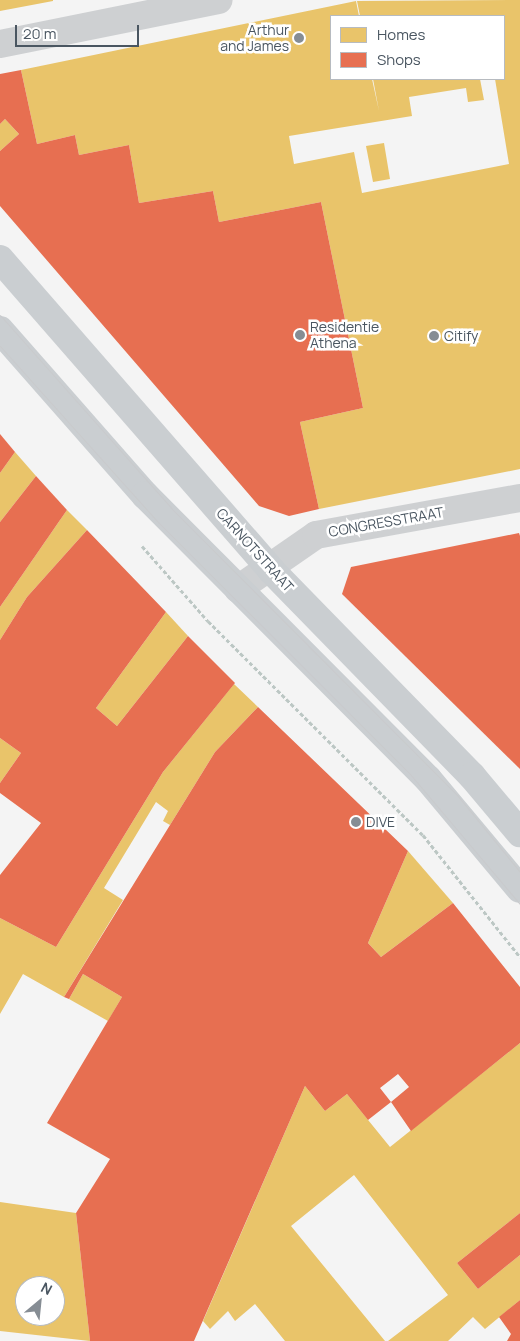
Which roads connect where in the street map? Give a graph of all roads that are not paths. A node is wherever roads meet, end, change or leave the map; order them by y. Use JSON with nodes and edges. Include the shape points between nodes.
{"nodes":[{"id":1,"x":219,"y":0,"type":"edge"},
{"id":2,"x":0,"y":44,"type":"edge"},
{"id":3,"x":0,"y":259,"type":"edge"},
{"id":4,"x":0,"y":330,"type":"edge"},
{"id":5,"x":520,"y":498,"type":"edge"},
{"id":6,"x":270,"y":570,"type":"junction"},
{"id":7,"x":238,"y":589,"type":"junction"},
{"id":8,"x":520,"y":833,"type":"edge"},
{"id":9,"x":520,"y":890,"type":"edge"}],
"edges":[{"from":1,"to":2,"type":"street"},
{"from":3,"to":6,"type":"main road","name":"CARNOTSTRAAT"},
{"from":4,"to":7,"type":"main road","via":[[145,495]]},
{"from":5,"to":6,"type":"street","name":"CONGRESSTRAAT","via":[[316,535]]},
{"from":6,"to":7,"type":"street","name":"CONGRESSTRAAT"},
{"from":6,"to":8,"type":"main road","name":"CARNOTSTRAAT","via":[[472,776]]},
{"from":7,"to":9,"type":"main road","via":[[428,779]]}]}
